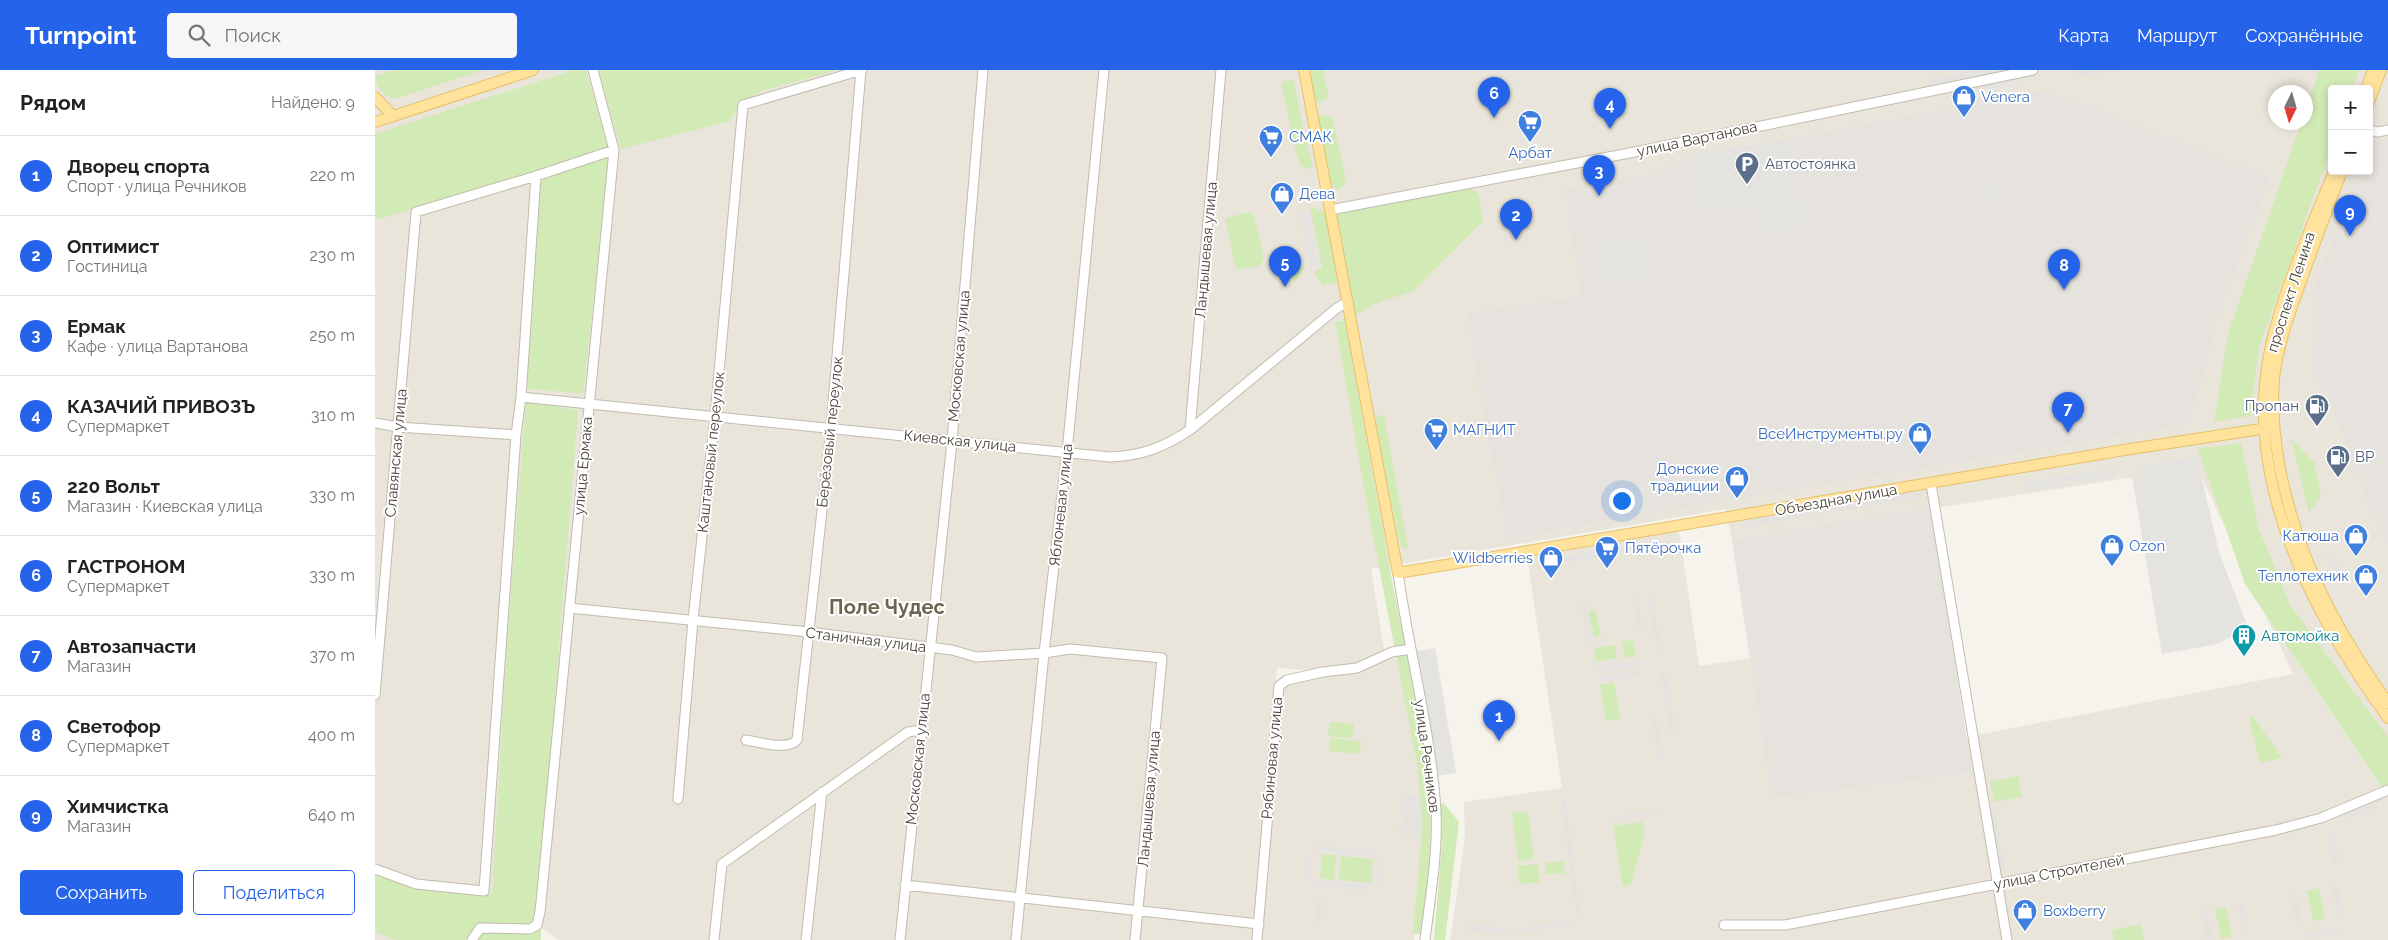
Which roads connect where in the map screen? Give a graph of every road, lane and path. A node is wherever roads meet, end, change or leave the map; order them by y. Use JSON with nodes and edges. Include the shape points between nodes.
{"nodes":[{"id":1,"x":533,"y":70,"type":"edge"},
{"id":2,"x":593,"y":70,"type":"edge"},
{"id":3,"x":862,"y":70,"type":"edge"},
{"id":4,"x":983,"y":70,"type":"edge"},
{"id":5,"x":1104,"y":70,"type":"edge"},
{"id":6,"x":1221,"y":70,"type":"edge"},
{"id":7,"x":1304,"y":70,"type":"edge"},
{"id":8,"x":2033,"y":70,"type":"edge"},
{"id":9,"x":2373,"y":70,"type":"edge"},
{"id":10,"x":2381,"y":70,"type":"edge"},
{"id":11,"x":2367,"y":85,"type":"edge"},
{"id":12,"x":2373,"y":91,"type":"edge"},
{"id":13,"x":375,"y":97,"type":"edge"},
{"id":14,"x":393,"y":116,"type":"junction"},
{"id":15,"x":375,"y":122,"type":"edge"},
{"id":16,"x":2388,"y":130,"type":"edge"},
{"id":17,"x":2373,"y":131,"type":"edge"},
{"id":18,"x":614,"y":150,"type":"junction"},
{"id":19,"x":2332,"y":175,"type":"edge"},
{"id":20,"x":2341,"y":175,"type":"edge"},
{"id":21,"x":536,"y":176,"type":"junction"},
{"id":22,"x":1331,"y":210,"type":"junction"},
{"id":23,"x":1348,"y":302,"type":"junction"},
{"id":24,"x":521,"y":397,"type":"junction"},
{"id":25,"x":589,"y":402,"type":"junction"},
{"id":26,"x":715,"y":417,"type":"junction"},
{"id":27,"x":375,"y":423,"type":"edge"},
{"id":28,"x":398,"y":426,"type":"junction"},
{"id":29,"x":2269,"y":427,"type":"junction"},
{"id":30,"x":831,"y":428,"type":"junction"},
{"id":31,"x":1190,"y":430,"type":"junction"},
{"id":32,"x":516,"y":435,"type":"junction"},
{"id":33,"x":952,"y":441,"type":"junction"},
{"id":34,"x":1067,"y":452,"type":"junction"},
{"id":35,"x":1931,"y":484,"type":"junction"},
{"id":36,"x":2292,"y":532,"type":"junction"},
{"id":37,"x":1398,"y":573,"type":"junction"},
{"id":38,"x":569,"y":608,"type":"junction"},
{"id":39,"x":693,"y":620,"type":"junction"},
{"id":40,"x":809,"y":632,"type":"junction"},
{"id":41,"x":929,"y":648,"type":"junction"},
{"id":42,"x":1411,"y":649,"type":"junction"},
{"id":43,"x":1045,"y":653,"type":"junction"},
{"id":44,"x":1162,"y":658,"type":"joint"},
{"id":45,"x":375,"y":694,"type":"edge"},
{"id":46,"x":2388,"y":703,"type":"edge"},
{"id":47,"x":2388,"y":718,"type":"edge"},
{"id":48,"x":921,"y":730,"type":"junction"},
{"id":49,"x":746,"y":740,"type":"dead end"},
{"id":50,"x":2388,"y":790,"type":"edge"},
{"id":51,"x":822,"y":792,"type":"junction"},
{"id":52,"x":678,"y":799,"type":"dead end"},
{"id":53,"x":375,"y":869,"type":"edge"},
{"id":54,"x":1998,"y":884,"type":"junction"},
{"id":55,"x":905,"y":885,"type":"junction"},
{"id":56,"x":1021,"y":897,"type":"junction"},
{"id":57,"x":1138,"y":911,"type":"junction"},
{"id":58,"x":1259,"y":924,"type":"junction"},
{"id":59,"x":1724,"y":925,"type":"dead end"},
{"id":60,"x":472,"y":940,"type":"edge"},
{"id":61,"x":714,"y":940,"type":"edge"},
{"id":62,"x":806,"y":940,"type":"edge"},
{"id":63,"x":900,"y":940,"type":"edge"},
{"id":64,"x":1016,"y":940,"type":"edge"},
{"id":65,"x":1135,"y":940,"type":"edge"},
{"id":66,"x":1257,"y":940,"type":"edge"},
{"id":67,"x":1425,"y":940,"type":"edge"},
{"id":68,"x":2007,"y":940,"type":"edge"}],
"edges":[{"from":1,"to":14,"type":"main road"},
{"from":2,"to":18,"type":"street","name":"улица Ермака"},
{"from":3,"to":26,"type":"street","name":"Каштановый переулок","via":[[743,105]]},
{"from":3,"to":30,"type":"street","name":"Берёзовый переулок"},
{"from":4,"to":33,"type":"street","name":"Московская улица"},
{"from":5,"to":34,"type":"street","name":"Яблоневая улица"},
{"from":6,"to":31,"type":"street","name":"Ландышевая улица"},
{"from":7,"to":22,"type":"main road"},
{"from":8,"to":22,"type":"street","name":"улица Вартанова","via":[[1640,152]]},
{"from":9,"to":11,"type":"main road"},
{"from":10,"to":12,"type":"main road"},
{"from":13,"to":14,"type":"main road"},
{"from":14,"to":15,"type":"main road"},
{"from":16,"to":17,"type":"street"},
{"from":18,"to":21,"type":"street"},
{"from":18,"to":25,"type":"street","name":"улица Ермака"},
{"from":19,"to":29,"type":"main road","name":"проспект Ленина","via":[[2272,346],[2266,375]]},
{"from":20,"to":29,"type":"main road","name":"проспект Ленина","via":[[2279,349]]},
{"from":21,"to":24,"type":"street"},
{"from":21,"to":28,"type":"street","name":"Славянская улица","via":[[416,212]]},
{"from":22,"to":23,"type":"main road"},
{"from":23,"to":31,"type":"street","name":"Киевская улица"},
{"from":23,"to":37,"type":"main road"},
{"from":24,"to":25,"type":"street","name":"Киевская улица"},
{"from":24,"to":32,"type":"street"},
{"from":25,"to":26,"type":"street","name":"Киевская улица"},
{"from":25,"to":38,"type":"street","name":"улица Ермака"},
{"from":26,"to":30,"type":"street","name":"Киевская улица"},
{"from":26,"to":39,"type":"street","name":"Каштановый переулок"},
{"from":27,"to":28,"type":"street"},
{"from":28,"to":32,"type":"street"},
{"from":28,"to":45,"type":"street","name":"Славянская улица"},
{"from":29,"to":35,"type":"main road","name":"Объездная улица"},
{"from":29,"to":36,"type":"main road","name":"проспект Ленина"},
{"from":30,"to":33,"type":"street","name":"Киевская улица"},
{"from":30,"to":40,"type":"street","name":"Берёзовый переулок"},
{"from":31,"to":34,"type":"street","name":"Киевская улица","via":[[1168,445],[1142,454],[1110,457]]},
{"from":32,"to":53,"type":"street","via":[[484,891],[416,884]]},
{"from":33,"to":34,"type":"street","name":"Киевская улица"},
{"from":33,"to":41,"type":"street","name":"Московская улица"},
{"from":34,"to":43,"type":"street","name":"Яблоневая улица"},
{"from":35,"to":37,"type":"main road","name":"Объездная улица"},
{"from":35,"to":54,"type":"street"},
{"from":36,"to":46,"type":"main road","name":"проспект Ленина","via":[[2326,605],[2358,661]]},
{"from":36,"to":47,"type":"main road","name":"проспект Ленина","via":[[2301,572],[2320,611]]},
{"from":37,"to":42,"type":"street","name":"улица Речников"},
{"from":38,"to":39,"type":"street","name":"Станичная улица"},
{"from":38,"to":60,"type":"street","name":"улица Ермака","via":[[537,924],[530,929],[480,928]]},
{"from":39,"to":40,"type":"street","name":"Станичная улица"},
{"from":39,"to":52,"type":"street","name":"Каштановый переулок"},
{"from":40,"to":41,"type":"street","name":"Станичная улица"},
{"from":40,"to":49,"type":"street","name":"Берёзовый переулок","via":[[797,740],[786,745]]},
{"from":41,"to":43,"type":"street","name":"Станичная улица","via":[[976,657]]},
{"from":41,"to":48,"type":"street","name":"Московская улица"},
{"from":42,"to":58,"type":"street","name":"Рябиновая улица","via":[[1392,652],[1357,668],[1287,680],[1279,686]]},
{"from":42,"to":67,"type":"street","name":"улица Речников","via":[[1436,811],[1434,868]]},
{"from":43,"to":44,"type":"street","name":"Станичная улица","via":[[1070,648]]},
{"from":43,"to":56,"type":"street","name":"Яблоневая улица"},
{"from":44,"to":57,"type":"street","name":"Ландышевая улица"},
{"from":48,"to":51,"type":"street","via":[[908,732]]},
{"from":48,"to":55,"type":"street","name":"Московская улица"},
{"from":50,"to":54,"type":"street","name":"улица Строителей","via":[[2296,825]]},
{"from":51,"to":61,"type":"street","via":[[722,864]]},
{"from":51,"to":62,"type":"street"},
{"from":54,"to":59,"type":"street","name":"улица Строителей","via":[[1785,925]]},
{"from":54,"to":68,"type":"street"},
{"from":55,"to":56,"type":"street"},
{"from":55,"to":63,"type":"street","name":"Московская улица"},
{"from":56,"to":57,"type":"street"},
{"from":56,"to":64,"type":"street","name":"Яблоневая улица"},
{"from":57,"to":58,"type":"street"},
{"from":57,"to":65,"type":"street","name":"Ландышевая улица"},
{"from":58,"to":66,"type":"street","name":"Рябиновая улица"}]}
